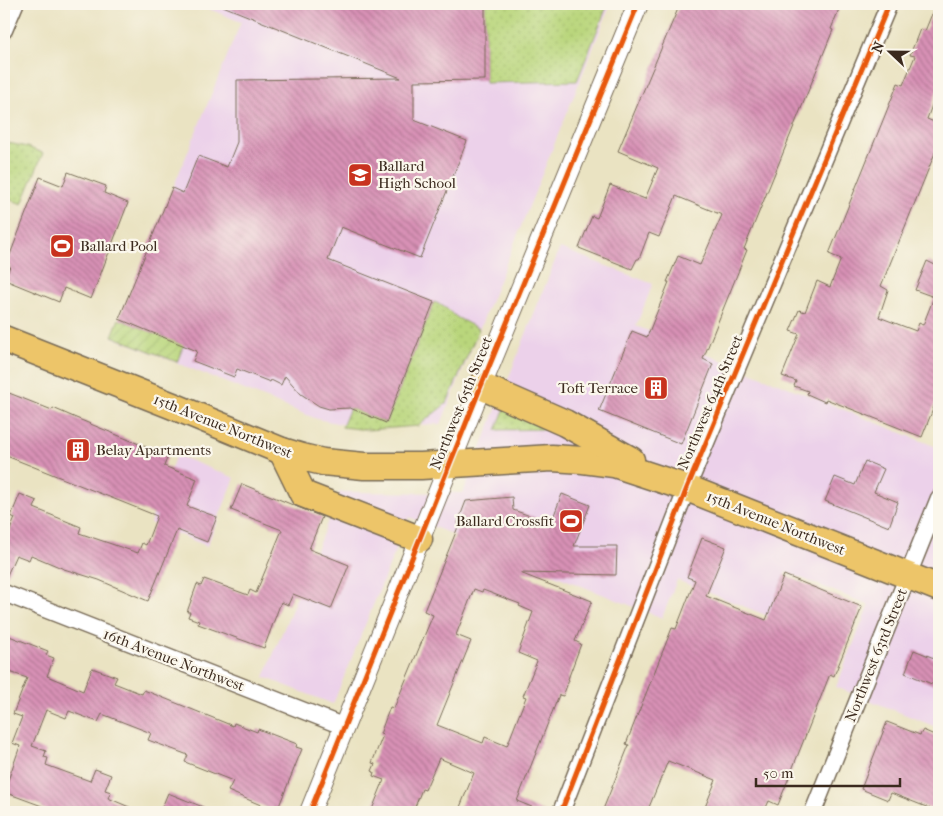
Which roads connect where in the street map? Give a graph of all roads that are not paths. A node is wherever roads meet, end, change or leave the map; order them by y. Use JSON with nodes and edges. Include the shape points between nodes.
{"nodes":[{"id":1,"x":15,"y":4,"type":"edge"},
{"id":2,"x":638,"y":4,"type":"edge"},
{"id":3,"x":889,"y":4,"type":"edge"},
{"id":4,"x":4,"y":30,"type":"edge"},
{"id":5,"x":4,"y":340,"type":"edge"},
{"id":6,"x":481,"y":386,"type":"junction"},
{"id":7,"x":282,"y":451,"type":"junction"},
{"id":8,"x":450,"y":464,"type":"junction"},
{"id":9,"x":662,"y":478,"type":"junction"},
{"id":10,"x":688,"y":488,"type":"junction"},
{"id":11,"x":939,"y":498,"type":"edge"},
{"id":12,"x":419,"y":539,"type":"junction"},
{"id":13,"x":907,"y":575,"type":"junction"},
{"id":14,"x":939,"y":588,"type":"edge"},
{"id":15,"x":4,"y":593,"type":"edge"},
{"id":16,"x":345,"y":726,"type":"junction"},
{"id":17,"x":310,"y":812,"type":"edge"},
{"id":18,"x":561,"y":812,"type":"edge"},
{"id":19,"x":813,"y":812,"type":"edge"}],
"edges":[{"from":1,"to":4,"type":"street"},
{"from":2,"to":6,"type":"street","name":"Northwest 65th Street"},
{"from":3,"to":10,"type":"street","name":"Northwest 64th Street"},
{"from":5,"to":7,"type":"main road","name":"15th Avenue Northwest"},
{"from":6,"to":8,"type":"street","name":"Northwest 65th Street"},
{"from":6,"to":9,"type":"main road","via":[[565,423]]},
{"from":7,"to":8,"type":"main road","name":"15th Avenue Northwest","via":[[344,465]]},
{"from":7,"to":12,"type":"main road","via":[[303,494]]},
{"from":8,"to":9,"type":"main road","name":"15th Avenue Northwest","via":[[567,458],[614,464]]},
{"from":8,"to":12,"type":"street","name":"Northwest 65th Street"},
{"from":9,"to":10,"type":"main road","name":"15th Avenue Northwest"},
{"from":10,"to":13,"type":"main road","name":"15th Avenue Northwest"},
{"from":10,"to":18,"type":"street","name":"Northwest 64th Street"},
{"from":11,"to":13,"type":"street","name":"Northwest 63rd Street"},
{"from":12,"to":16,"type":"street","name":"Northwest 65th Street"},
{"from":13,"to":14,"type":"main road","name":"15th Avenue Northwest"},
{"from":13,"to":19,"type":"street","name":"Northwest 63rd Street"},
{"from":15,"to":16,"type":"street","name":"16th Avenue Northwest"},
{"from":16,"to":17,"type":"street","name":"Northwest 65th Street"}]}
